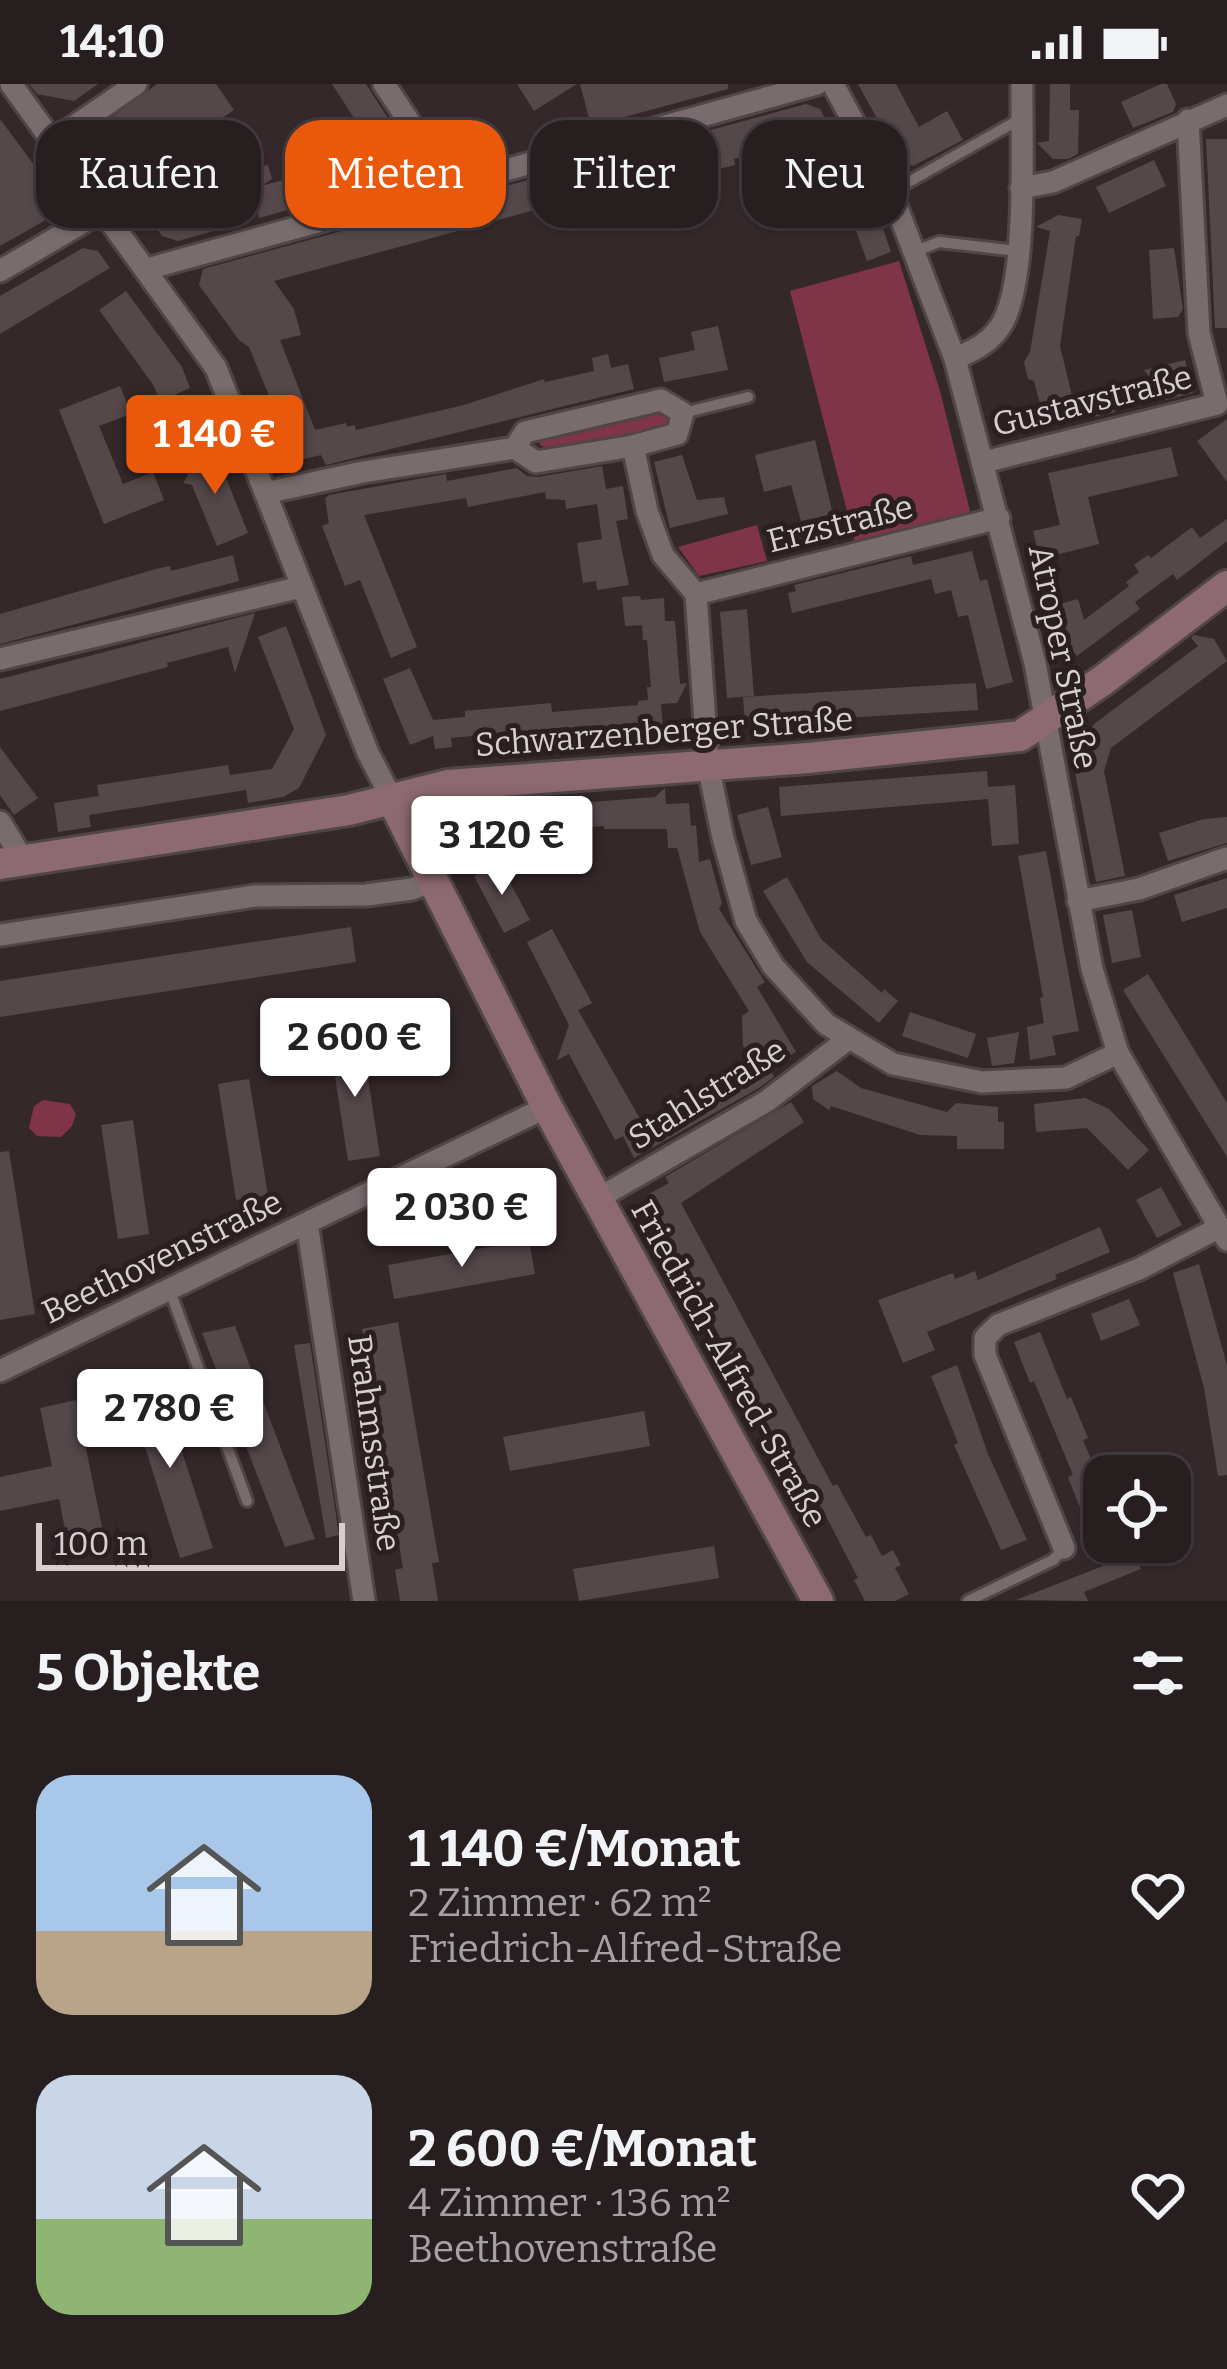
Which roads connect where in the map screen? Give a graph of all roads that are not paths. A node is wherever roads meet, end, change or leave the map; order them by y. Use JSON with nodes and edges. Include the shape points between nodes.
{"nodes":[{"id":1,"x":11,"y":84,"type":"edge"},
{"id":2,"x":136,"y":84,"type":"edge"},
{"id":3,"x":384,"y":84,"type":"edge"},
{"id":4,"x":818,"y":84,"type":"edge"},
{"id":5,"x":832,"y":84,"type":"edge"},
{"id":6,"x":1022,"y":84,"type":"edge"},
{"id":7,"x":1227,"y":105,"type":"edge"},
{"id":8,"x":1022,"y":118,"type":"junction"},
{"id":9,"x":37,"y":120,"type":"edge"},
{"id":10,"x":83,"y":120,"type":"edge"},
{"id":11,"x":408,"y":120,"type":"edge"},
{"id":12,"x":852,"y":120,"type":"edge"},
{"id":13,"x":1188,"y":120,"type":"junction"},
{"id":14,"x":506,"y":170,"type":"edge"},
{"id":15,"x":907,"y":183,"type":"edge"},
{"id":16,"x":1021,"y":188,"type":"junction"},
{"id":17,"x":73,"y":228,"type":"edge"},
{"id":18,"x":117,"y":228,"type":"edge"},
{"id":19,"x":296,"y":228,"type":"edge"},
{"id":20,"x":906,"y":228,"type":"edge"},
{"id":21,"x":916,"y":251,"type":"junction"},
{"id":22,"x":1018,"y":251,"type":"junction"},
{"id":23,"x":147,"y":269,"type":"junction"},
{"id":24,"x":0,"y":271,"type":"edge"},
{"id":25,"x":955,"y":358,"type":"junction"},
{"id":26,"x":748,"y":397,"type":"dead end"},
{"id":27,"x":1222,"y":408,"type":"edge"},
{"id":28,"x":682,"y":413,"type":"junction"},
{"id":29,"x":633,"y":446,"type":"junction"},
{"id":30,"x":515,"y":448,"type":"junction"},
{"id":31,"x":984,"y":462,"type":"junction"},
{"id":32,"x":265,"y":494,"type":"junction"},
{"id":33,"x":999,"y":518,"type":"junction"},
{"id":34,"x":1227,"y":586,"type":"edge"},
{"id":35,"x":301,"y":587,"type":"junction"},
{"id":36,"x":696,"y":595,"type":"junction"},
{"id":37,"x":0,"y":659,"type":"edge"},
{"id":38,"x":1047,"y":721,"type":"junction"},
{"id":39,"x":708,"y":765,"type":"junction"},
{"id":40,"x":393,"y":801,"type":"junction"},
{"id":41,"x":0,"y":823,"type":"edge"},
{"id":42,"x":1227,"y":858,"type":"edge"},
{"id":43,"x":12,"y":862,"type":"edge"},
{"id":44,"x":432,"y":881,"type":"junction"},
{"id":45,"x":1078,"y":901,"type":"junction"},
{"id":46,"x":0,"y":935,"type":"edge"},
{"id":47,"x":847,"y":1040,"type":"junction"},
{"id":48,"x":1118,"y":1054,"type":"junction"},
{"id":49,"x":548,"y":1107,"type":"junction"},
{"id":50,"x":597,"y":1199,"type":"junction"},
{"id":51,"x":307,"y":1223,"type":"junction"},
{"id":52,"x":1223,"y":1234,"type":"edge"},
{"id":53,"x":170,"y":1291,"type":"junction"},
{"id":54,"x":0,"y":1371,"type":"edge"},
{"id":55,"x":247,"y":1501,"type":"dead end"},
{"id":56,"x":1064,"y":1548,"type":"joint"},
{"id":57,"x":364,"y":1601,"type":"edge"},
{"id":58,"x":818,"y":1601,"type":"edge"},
{"id":59,"x":968,"y":1601,"type":"edge"}],
"edges":[{"from":1,"to":9,"type":"street","name":"Friedrich-Alfred-Straße"},
{"from":2,"to":10,"type":"street"},
{"from":3,"to":11,"type":"street"},
{"from":4,"to":14,"type":"street"},
{"from":5,"to":12,"type":"street","name":"Atroper Straße"},
{"from":6,"to":8,"type":"street"},
{"from":7,"to":13,"type":"street"},
{"from":8,"to":15,"type":"lane"},
{"from":8,"to":16,"type":"street"},
{"from":13,"to":16,"type":"street","via":[[1053,182]]},
{"from":13,"to":27,"type":"street","via":[[1199,334]]},
{"from":16,"to":22,"type":"street"},
{"from":17,"to":24,"type":"street"},
{"from":18,"to":23,"type":"street","name":"Friedrich-Alfred-Straße"},
{"from":19,"to":23,"type":"street"},
{"from":20,"to":21,"type":"street","name":"Atroper Straße"},
{"from":21,"to":22,"type":"lane","via":[[939,242]]},
{"from":21,"to":25,"type":"street","name":"Atroper Straße"},
{"from":22,"to":25,"type":"street","via":[[1004,322],[986,344]]},
{"from":23,"to":32,"type":"street","name":"Friedrich-Alfred-Straße","via":[[217,368]]},
{"from":25,"to":31,"type":"street","name":"Atroper Straße"},
{"from":26,"to":28,"type":"lane"},
{"from":27,"to":31,"type":"street","name":"Gustavstraße"},
{"from":28,"to":29,"type":"street","via":[[676,434]]},
{"from":28,"to":30,"type":"street","via":[[661,400],[609,410],[525,432]]},
{"from":29,"to":30,"type":"street","via":[[536,462]]},
{"from":29,"to":36,"type":"street","via":[[663,555]]},
{"from":30,"to":32,"type":"street"},
{"from":31,"to":33,"type":"street","name":"Atroper Straße"},
{"from":32,"to":35,"type":"street","name":"Friedrich-Alfred-Straße"},
{"from":33,"to":36,"type":"street","name":"Erzstraße"},
{"from":33,"to":38,"type":"street","name":"Atroper Straße"},
{"from":34,"to":38,"type":"main road","name":"Schwarzenberger Straße"},
{"from":35,"to":37,"type":"street"},
{"from":35,"to":40,"type":"street","name":"Friedrich-Alfred-Straße"},
{"from":36,"to":39,"type":"street"},
{"from":38,"to":39,"type":"main road","name":"Schwarzenberger Straße","via":[[991,741]]},
{"from":38,"to":45,"type":"street","name":"Atroper Straße"},
{"from":39,"to":40,"type":"main road","name":"Schwarzenberger Straße","via":[[448,785]]},
{"from":39,"to":47,"type":"street","via":[[746,921],[772,966]]},
{"from":40,"to":43,"type":"main road","name":"Schwarzenberger Straße"},
{"from":40,"to":44,"type":"main road","name":"Friedrich-Alfred-Straße"},
{"from":41,"to":43,"type":"street"},
{"from":42,"to":45,"type":"street"},
{"from":44,"to":46,"type":"street","via":[[366,895],[255,896]]},
{"from":44,"to":49,"type":"main road","name":"Friedrich-Alfred-Straße"},
{"from":45,"to":48,"type":"street","name":"Atroper Straße"},
{"from":47,"to":48,"type":"street","via":[[893,1064],[982,1082],[1066,1078]]},
{"from":47,"to":50,"type":"street","name":"Stahlstraße","via":[[766,1101]]},
{"from":48,"to":52,"type":"street","name":"Atroper Straße"},
{"from":49,"to":50,"type":"main road","name":"Friedrich-Alfred-Straße"},
{"from":49,"to":51,"type":"street","name":"Beethovenstraße"},
{"from":50,"to":58,"type":"main road","name":"Friedrich-Alfred-Straße"},
{"from":51,"to":53,"type":"street","name":"Beethovenstraße"},
{"from":51,"to":57,"type":"street","name":"Brahmsstraße"},
{"from":52,"to":56,"type":"street","via":[[998,1325],[985,1338]]},
{"from":53,"to":54,"type":"street","name":"Beethovenstraße"},
{"from":53,"to":55,"type":"lane"},
{"from":56,"to":59,"type":"lane"}]}
